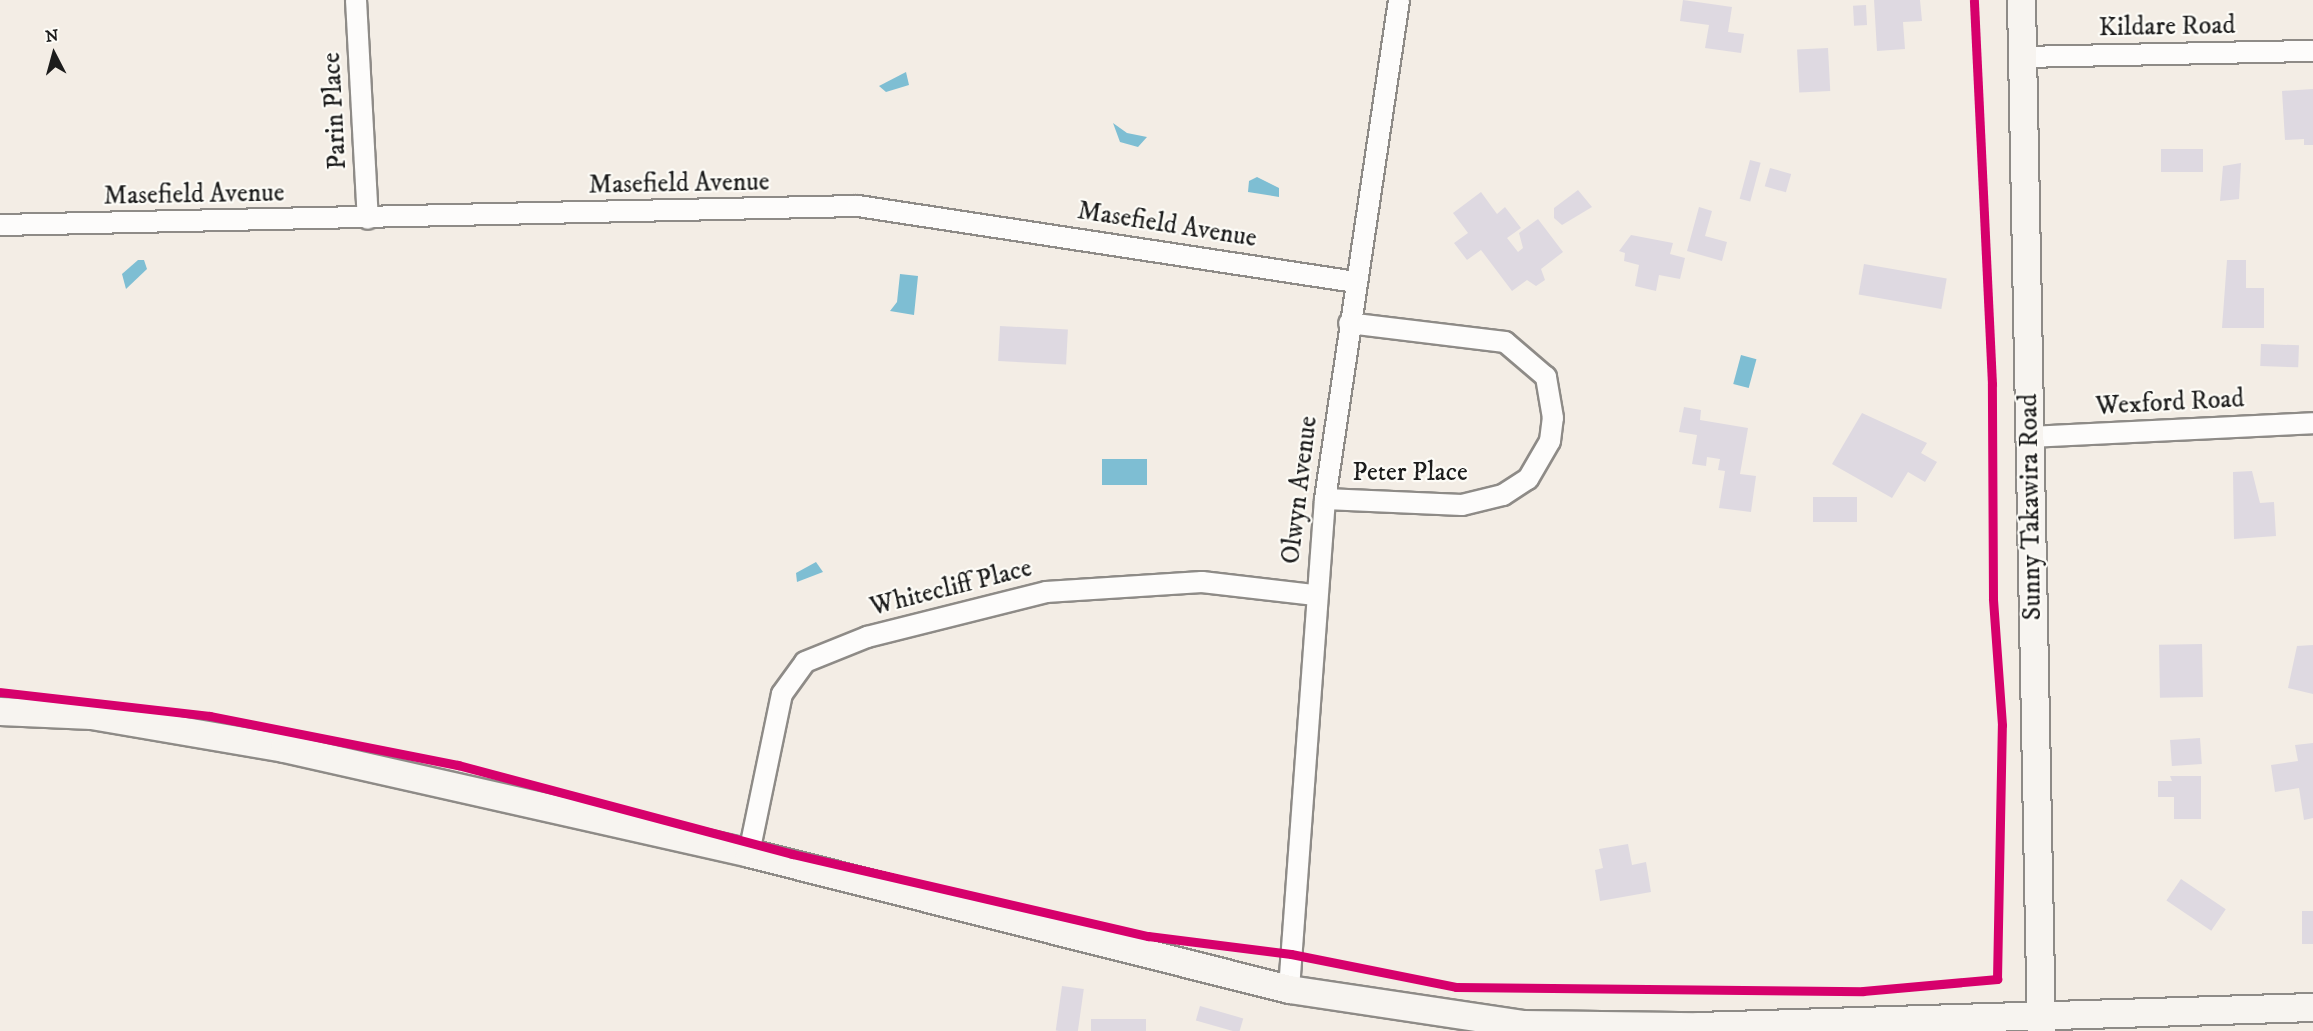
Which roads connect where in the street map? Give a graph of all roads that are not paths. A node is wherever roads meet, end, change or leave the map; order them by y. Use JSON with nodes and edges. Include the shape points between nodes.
{"nodes":[{"id":1,"x":357,"y":0,"type":"edge"},
{"id":2,"x":1399,"y":0,"type":"edge"},
{"id":3,"x":2021,"y":0,"type":"edge"},
{"id":4,"x":2313,"y":51,"type":"edge"},
{"id":5,"x":2022,"y":57,"type":"junction"},
{"id":6,"x":368,"y":219,"type":"junction"},
{"id":7,"x":0,"y":225,"type":"edge"},
{"id":8,"x":1355,"y":282,"type":"junction"},
{"id":9,"x":1349,"y":323,"type":"junction"},
{"id":10,"x":2313,"y":423,"type":"edge"},
{"id":11,"x":2029,"y":437,"type":"junction"},
{"id":12,"x":1325,"y":499,"type":"junction"},
{"id":13,"x":1315,"y":595,"type":"junction"},
{"id":14,"x":0,"y":711,"type":"edge"},
{"id":15,"x":749,"y":853,"type":"junction"},
{"id":16,"x":1289,"y":989,"type":"junction"},
{"id":17,"x":2313,"y":1007,"type":"edge"},
{"id":18,"x":1927,"y":1022,"type":"junction"},
{"id":19,"x":2041,"y":1023,"type":"edge"},
{"id":20,"x":1955,"y":1031,"type":"edge"}],
"edges":[{"from":1,"to":6,"type":"street","name":"Parin Place"},
{"from":2,"to":8,"type":"street","name":"Olwyn Avenue"},
{"from":3,"to":5,"type":"street","name":"Sunny Takawira Road"},
{"from":4,"to":5,"type":"street","name":"Kildare Road"},
{"from":5,"to":11,"type":"street","name":"Sunny Takawira Road"},
{"from":6,"to":7,"type":"street","name":"Masefield Avenue"},
{"from":6,"to":8,"type":"street","name":"Masefield Avenue","via":[[858,206]]},
{"from":8,"to":9,"type":"street","name":"Olwyn Avenue"},
{"from":9,"to":12,"type":"street","name":"Olwyn Avenue"},
{"from":9,"to":12,"type":"street","name":"Peter Place","via":[[1505,342],[1546,377],[1553,418],[1550,441],[1528,479],[1503,495],[1462,504]]},
{"from":10,"to":11,"type":"street","name":"Wexford Road"},
{"from":11,"to":19,"type":"street","name":"Sunny Takawira Road"},
{"from":12,"to":13,"type":"street","name":"Olwyn Avenue"},
{"from":13,"to":15,"type":"street","name":"Whitecliff Place","via":[[1202,582],[1046,592],[867,637],[805,662],[782,694]]},
{"from":13,"to":16,"type":"street","name":"Olwyn Avenue"},
{"from":14,"to":15,"type":"street","via":[[91,715],[284,748]]},
{"from":15,"to":16,"type":"street"},
{"from":16,"to":18,"type":"street","via":[[1523,1024]]},
{"from":17,"to":19,"type":"street"},
{"from":18,"to":19,"type":"street"},
{"from":18,"to":20,"type":"street"}]}
